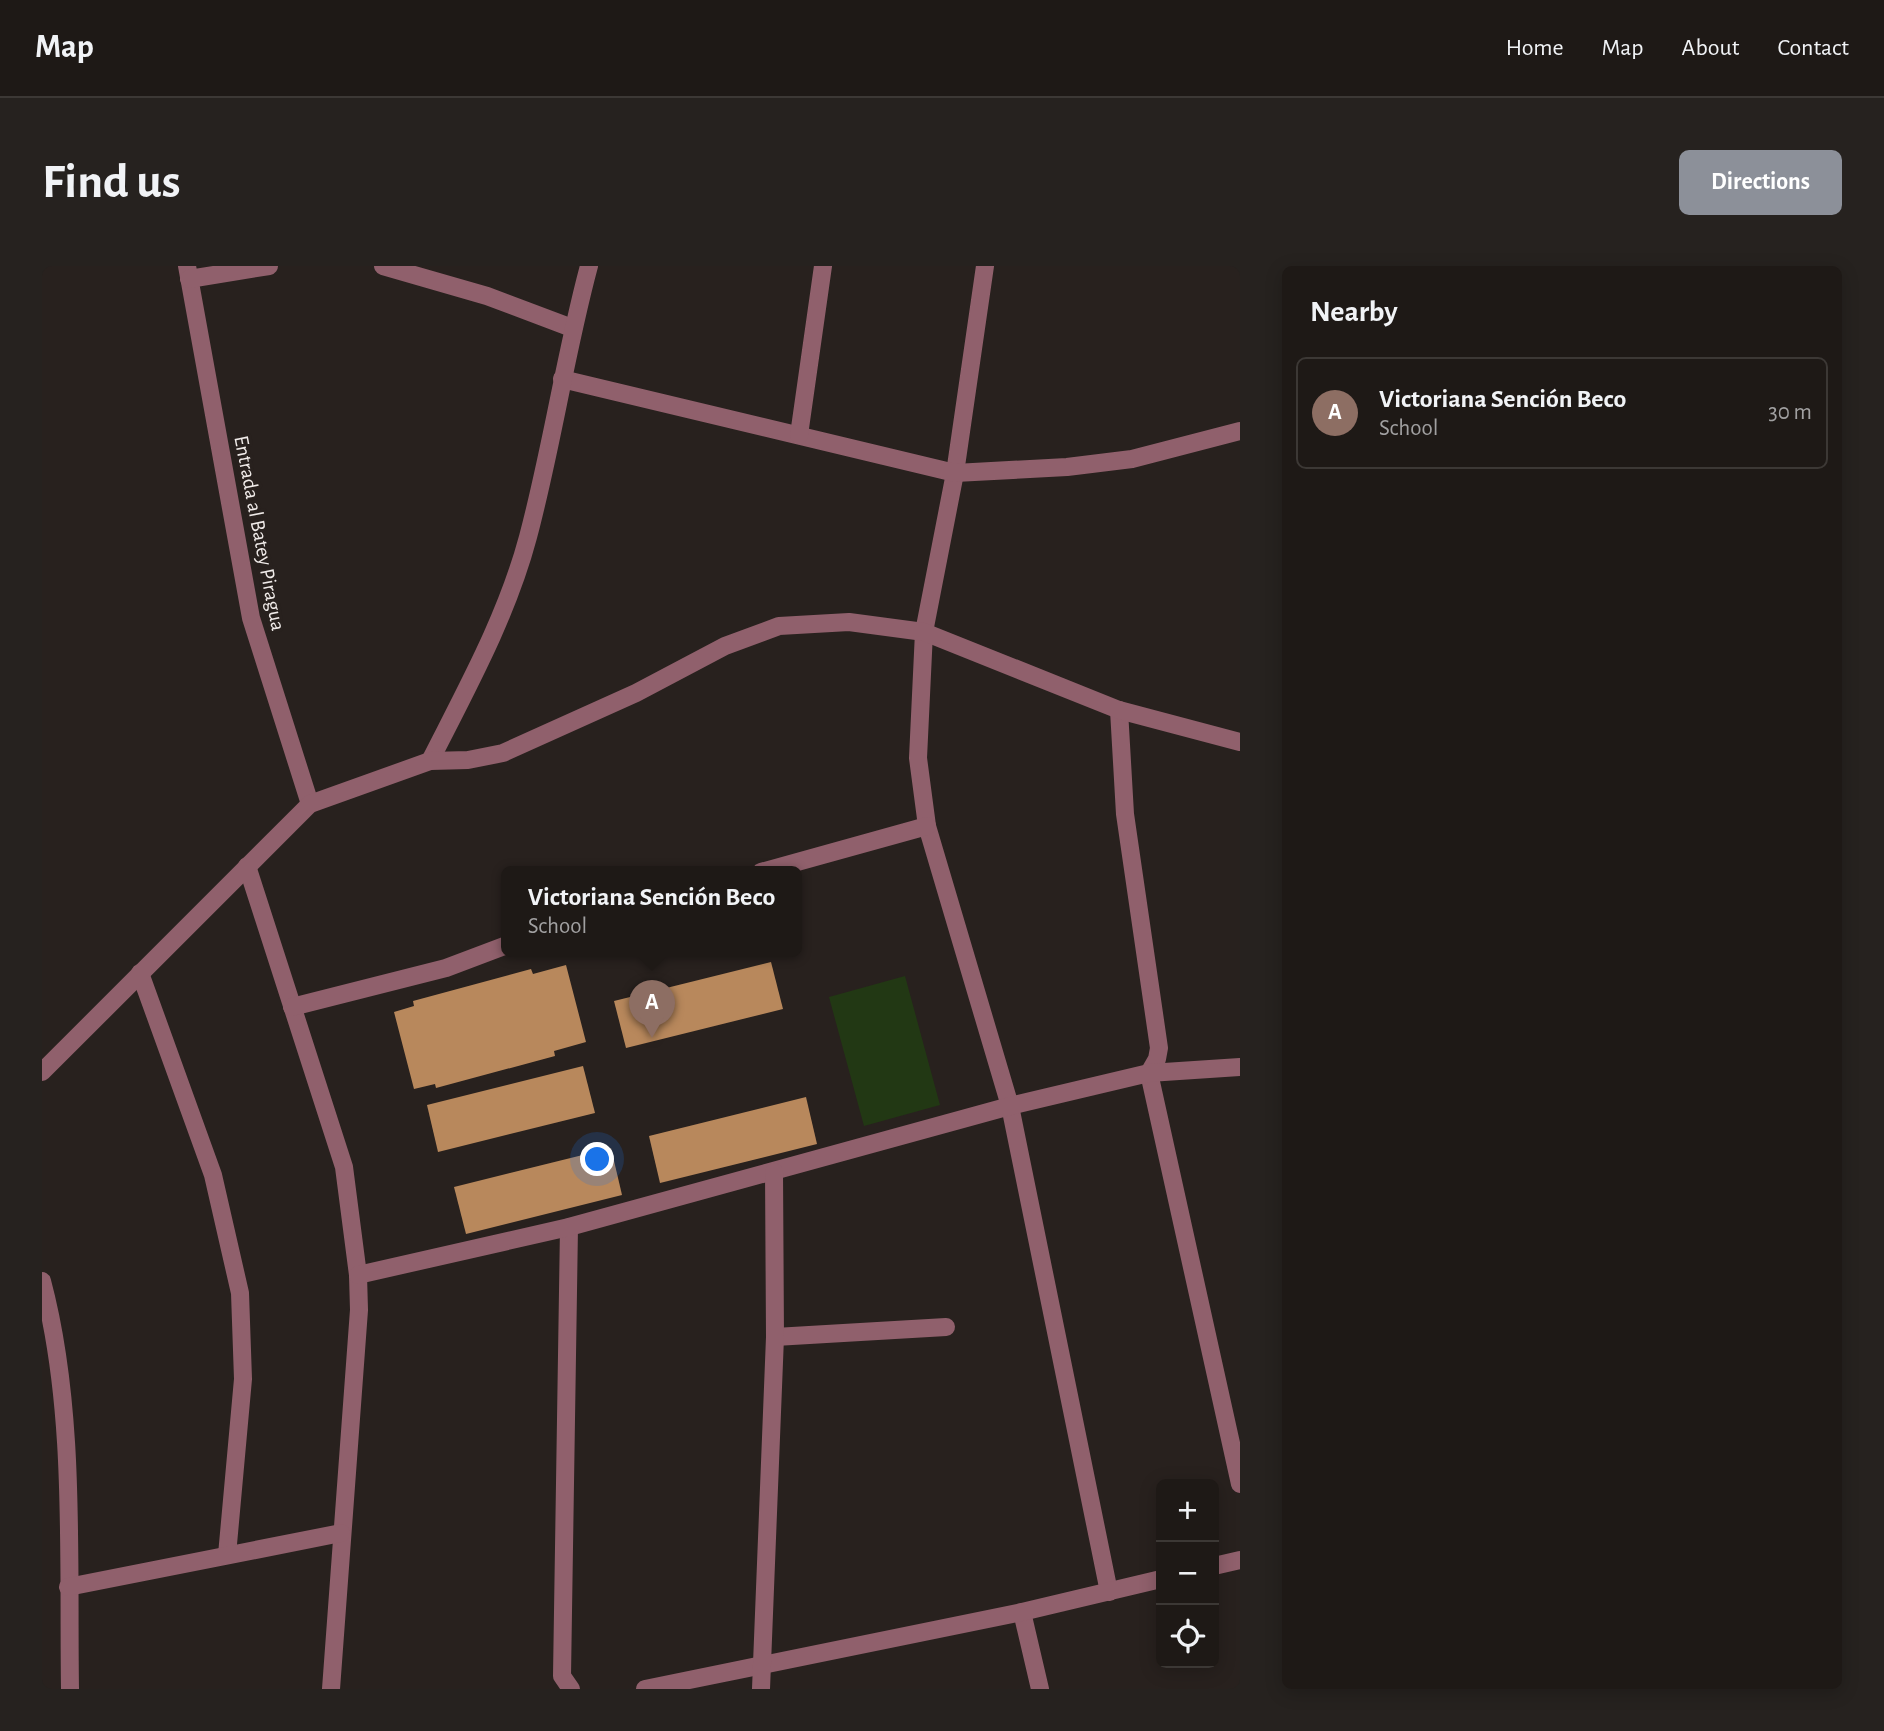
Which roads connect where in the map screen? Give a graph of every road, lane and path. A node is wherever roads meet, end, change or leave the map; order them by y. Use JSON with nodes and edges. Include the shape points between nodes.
{"nodes":[{"id":1,"x":269,"y":266,"type":"edge"},
{"id":2,"x":383,"y":266,"type":"edge"},
{"id":3,"x":589,"y":266,"type":"edge"},
{"id":4,"x":823,"y":266,"type":"edge"},
{"id":5,"x":985,"y":266,"type":"edge"},
{"id":6,"x":188,"y":273,"type":"edge"},
{"id":7,"x":572,"y":328,"type":"junction"},
{"id":8,"x":562,"y":379,"type":"junction"},
{"id":9,"x":1240,"y":431,"type":"edge"},
{"id":10,"x":799,"y":435,"type":"junction"},
{"id":11,"x":955,"y":473,"type":"junction"},
{"id":12,"x":924,"y":632,"type":"junction"},
{"id":13,"x":1119,"y":710,"type":"junction"},
{"id":14,"x":1240,"y":743,"type":"edge"},
{"id":15,"x":430,"y":761,"type":"junction"},
{"id":16,"x":310,"y":804,"type":"junction"},
{"id":17,"x":927,"y":826,"type":"junction"},
{"id":18,"x":247,"y":866,"type":"junction"},
{"id":19,"x":783,"y":866,"type":"edge"},
{"id":20,"x":501,"y":947,"type":"edge"},
{"id":21,"x":140,"y":973,"type":"junction"},
{"id":22,"x":292,"y":1007,"type":"junction"},
{"id":23,"x":1240,"y":1067,"type":"edge"},
{"id":24,"x":42,"y":1072,"type":"edge"},
{"id":25,"x":1149,"y":1073,"type":"junction"},
{"id":26,"x":1010,"y":1106,"type":"junction"},
{"id":27,"x":774,"y":1172,"type":"junction"},
{"id":28,"x":569,"y":1227,"type":"junction"},
{"id":29,"x":358,"y":1275,"type":"junction"},
{"id":30,"x":42,"y":1280,"type":"edge"},
{"id":31,"x":946,"y":1327,"type":"dead end"},
{"id":32,"x":775,"y":1337,"type":"junction"},
{"id":33,"x":1240,"y":1484,"type":"edge"},
{"id":34,"x":341,"y":1533,"type":"junction"},
{"id":35,"x":228,"y":1555,"type":"junction"},
{"id":36,"x":1240,"y":1560,"type":"edge"},
{"id":37,"x":1219,"y":1565,"type":"edge"},
{"id":38,"x":1156,"y":1580,"type":"edge"},
{"id":39,"x":68,"y":1587,"type":"junction"},
{"id":40,"x":1109,"y":1592,"type":"junction"},
{"id":41,"x":1022,"y":1612,"type":"junction"},
{"id":42,"x":762,"y":1665,"type":"junction"},
{"id":43,"x":565,"y":1684,"type":"edge"},
{"id":44,"x":70,"y":1689,"type":"edge"},
{"id":45,"x":331,"y":1689,"type":"edge"},
{"id":46,"x":645,"y":1689,"type":"edge"},
{"id":47,"x":761,"y":1689,"type":"edge"},
{"id":48,"x":1040,"y":1689,"type":"edge"}],
"edges":[{"from":1,"to":6,"type":"street"},
{"from":2,"to":7,"type":"street","via":[[487,296]]},
{"from":3,"to":7,"type":"street"},
{"from":4,"to":10,"type":"street"},
{"from":5,"to":11,"type":"street"},
{"from":6,"to":16,"type":"street","name":"Entrada al Batey Piragua","via":[[251,618]]},
{"from":7,"to":8,"type":"street"},
{"from":8,"to":10,"type":"street"},
{"from":8,"to":15,"type":"street","via":[[528,537],[493,635]]},
{"from":9,"to":11,"type":"street","via":[[1132,458]]},
{"from":10,"to":11,"type":"street"},
{"from":11,"to":12,"type":"street"},
{"from":12,"to":13,"type":"street"},
{"from":12,"to":15,"type":"street","via":[[849,622],[779,626],[725,646],[636,693],[502,753]]},
{"from":12,"to":17,"type":"street","via":[[918,758]]},
{"from":13,"to":14,"type":"street"},
{"from":13,"to":25,"type":"street","via":[[1125,814],[1159,1048]]},
{"from":15,"to":16,"type":"street"},
{"from":16,"to":18,"type":"street"},
{"from":17,"to":19,"type":"street"},
{"from":17,"to":26,"type":"street"},
{"from":18,"to":21,"type":"street"},
{"from":18,"to":22,"type":"street"},
{"from":20,"to":22,"type":"street","via":[[446,968]]},
{"from":21,"to":24,"type":"street"},
{"from":21,"to":35,"type":"street","via":[[213,1175],[240,1293],[243,1379]]},
{"from":22,"to":29,"type":"street","via":[[344,1167]]},
{"from":23,"to":25,"type":"street"},
{"from":25,"to":26,"type":"street"},
{"from":25,"to":33,"type":"street"},
{"from":26,"to":27,"type":"street"},
{"from":26,"to":40,"type":"street"},
{"from":27,"to":28,"type":"street"},
{"from":27,"to":32,"type":"street"},
{"from":28,"to":29,"type":"street"},
{"from":28,"to":43,"type":"street"},
{"from":29,"to":34,"type":"street"},
{"from":30,"to":39,"type":"street","via":[[54,1324],[64,1418]]},
{"from":31,"to":32,"type":"street"},
{"from":32,"to":42,"type":"street"},
{"from":34,"to":35,"type":"street"},
{"from":34,"to":45,"type":"street"},
{"from":35,"to":39,"type":"street"},
{"from":36,"to":37,"type":"street"},
{"from":38,"to":40,"type":"street"},
{"from":39,"to":44,"type":"street"},
{"from":40,"to":41,"type":"street"},
{"from":41,"to":42,"type":"street"},
{"from":41,"to":48,"type":"street"},
{"from":42,"to":46,"type":"street"},
{"from":42,"to":47,"type":"street"}]}
